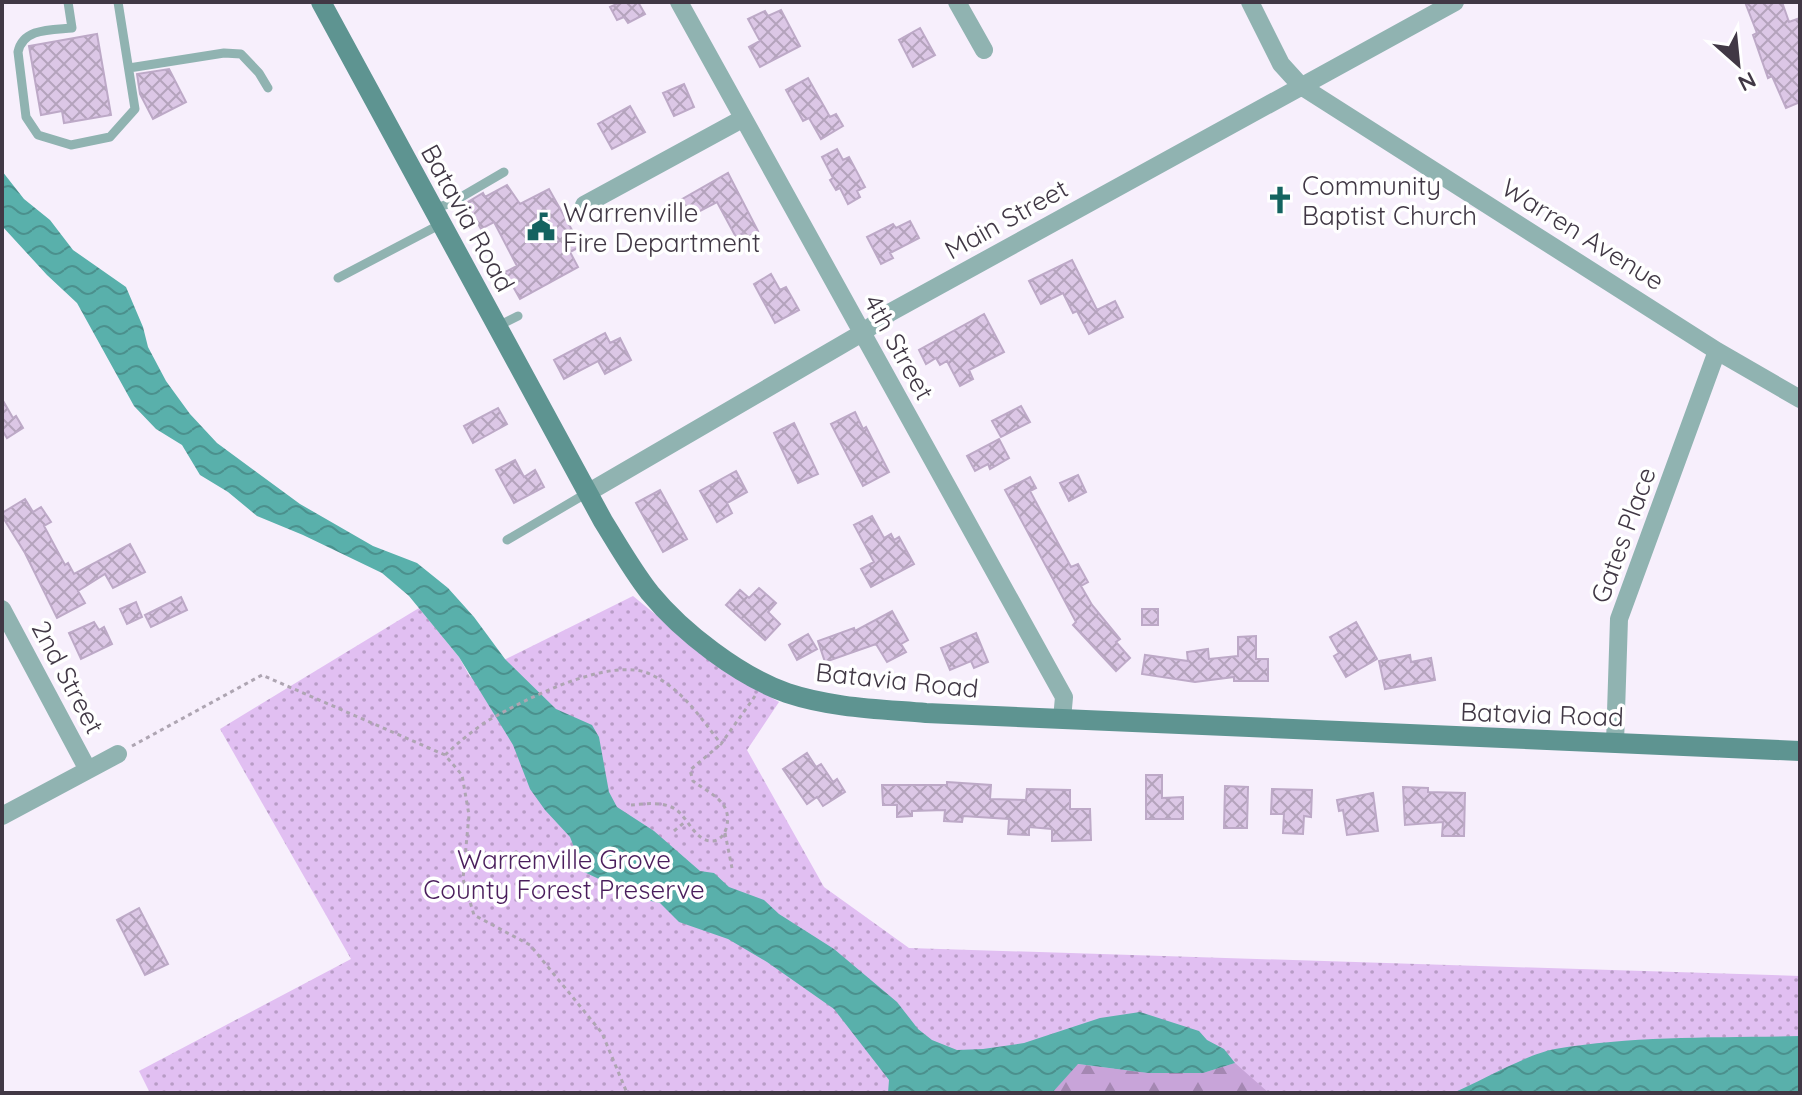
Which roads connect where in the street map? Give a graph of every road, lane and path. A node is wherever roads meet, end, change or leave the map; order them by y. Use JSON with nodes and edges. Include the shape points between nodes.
{"nodes":[{"id":1,"x":68,"y":2,"type":"edge"},
{"id":2,"x":118,"y":2,"type":"edge"},
{"id":3,"x":321,"y":2,"type":"edge"},
{"id":4,"x":679,"y":2,"type":"edge"},
{"id":5,"x":957,"y":2,"type":"edge"},
{"id":6,"x":1250,"y":2,"type":"edge"},
{"id":7,"x":1455,"y":2,"type":"edge"},
{"id":8,"x":984,"y":50,"type":"dead end"},
{"id":9,"x":129,"y":68,"type":"junction"},
{"id":10,"x":1301,"y":86,"type":"junction"},
{"id":11,"x":268,"y":88,"type":"dead end"},
{"id":12,"x":742,"y":119,"type":"junction"},
{"id":13,"x":504,"y":172,"type":"dead end"},
{"id":14,"x":584,"y":205,"type":"dead end"},
{"id":15,"x":437,"y":216,"type":"junction"},
{"id":16,"x":338,"y":278,"type":"dead end"},
{"id":17,"x":518,"y":316,"type":"dead end"},
{"id":18,"x":498,"y":326,"type":"junction"},
{"id":19,"x":862,"y":333,"type":"junction"},
{"id":20,"x":1717,"y":351,"type":"junction"},
{"id":21,"x":1800,"y":399,"type":"edge"},
{"id":22,"x":589,"y":492,"type":"junction"},
{"id":23,"x":507,"y":540,"type":"dead end"},
{"id":24,"x":2,"y":609,"type":"edge"},
{"id":25,"x":764,"y":683,"type":"junction"},
{"id":26,"x":1062,"y":719,"type":"junction"},
{"id":27,"x":1615,"y":743,"type":"junction"},
{"id":28,"x":721,"y":744,"type":"junction"},
{"id":29,"x":1800,"y":751,"type":"edge"},
{"id":30,"x":118,"y":754,"type":"joint"},
{"id":31,"x":445,"y":755,"type":"junction"},
{"id":32,"x":88,"y":770,"type":"junction"},
{"id":33,"x":631,"y":805,"type":"dead end"},
{"id":34,"x":2,"y":816,"type":"edge"},
{"id":35,"x":687,"y":820,"type":"junction"},
{"id":36,"x":674,"y":831,"type":"dead end"},
{"id":37,"x":725,"y":833,"type":"junction"},
{"id":38,"x":732,"y":868,"type":"dead end"},
{"id":39,"x":627,"y":1093,"type":"edge"}],
"edges":[{"from":1,"to":9,"type":"lane","via":[[72,28],[31,33],[19,45],[26,117],[38,135],[71,145],[110,137],[135,109]]},
{"from":2,"to":9,"type":"lane"},
{"from":3,"to":15,"type":"main road","name":"Batavia Road"},
{"from":4,"to":12,"type":"street","name":"4th Street"},
{"from":5,"to":8,"type":"street"},
{"from":6,"to":10,"type":"street","name":"Warren Avenue","via":[[1281,64]]},
{"from":7,"to":10,"type":"street","name":"Main Street"},
{"from":9,"to":11,"type":"lane","via":[[241,54]]},
{"from":10,"to":19,"type":"street","name":"Main Street","via":[[891,312]]},
{"from":10,"to":20,"type":"street","name":"Warren Avenue"},
{"from":12,"to":14,"type":"street"},
{"from":12,"to":19,"type":"street","name":"4th Street"},
{"from":13,"to":15,"type":"lane"},
{"from":15,"to":16,"type":"lane"},
{"from":15,"to":18,"type":"main road","name":"Batavia Road"},
{"from":17,"to":18,"type":"lane"},
{"from":18,"to":22,"type":"main road","name":"Batavia Road"},
{"from":19,"to":22,"type":"street","name":"Main Street"},
{"from":19,"to":26,"type":"street","name":"4th Street","via":[[1064,697]]},
{"from":20,"to":21,"type":"street","name":"Warren Avenue"},
{"from":20,"to":27,"type":"street","name":"Gates Place","via":[[1619,619]]},
{"from":22,"to":23,"type":"lane"},
{"from":22,"to":25,"type":"main road","name":"Batavia Road","via":[[651,594],[684,628]]},
{"from":24,"to":32,"type":"street","name":"2nd Street"},
{"from":25,"to":26,"type":"main road","name":"Batavia Road","via":[[874,709]]},
{"from":25,"to":28,"type":"path"},
{"from":26,"to":27,"type":"main road","name":"Batavia Road"},
{"from":27,"to":29,"type":"main road","name":"Batavia Road"},
{"from":28,"to":31,"type":"path","via":[[685,697],[649,673],[620,669],[562,684],[490,720]]},
{"from":28,"to":37,"type":"path","via":[[690,770],[693,781],[722,801]]},
{"from":30,"to":31,"type":"path","via":[[262,675]]},
{"from":30,"to":32,"type":"street"},
{"from":31,"to":39,"type":"path","via":[[462,775],[465,788],[469,815],[463,879],[474,915],[530,945],[602,1033]]},
{"from":32,"to":34,"type":"street"},
{"from":33,"to":35,"type":"path","via":[[673,808]]},
{"from":35,"to":36,"type":"path"},
{"from":35,"to":37,"type":"path","via":[[702,839],[713,841]]},
{"from":37,"to":38,"type":"path"}]}
